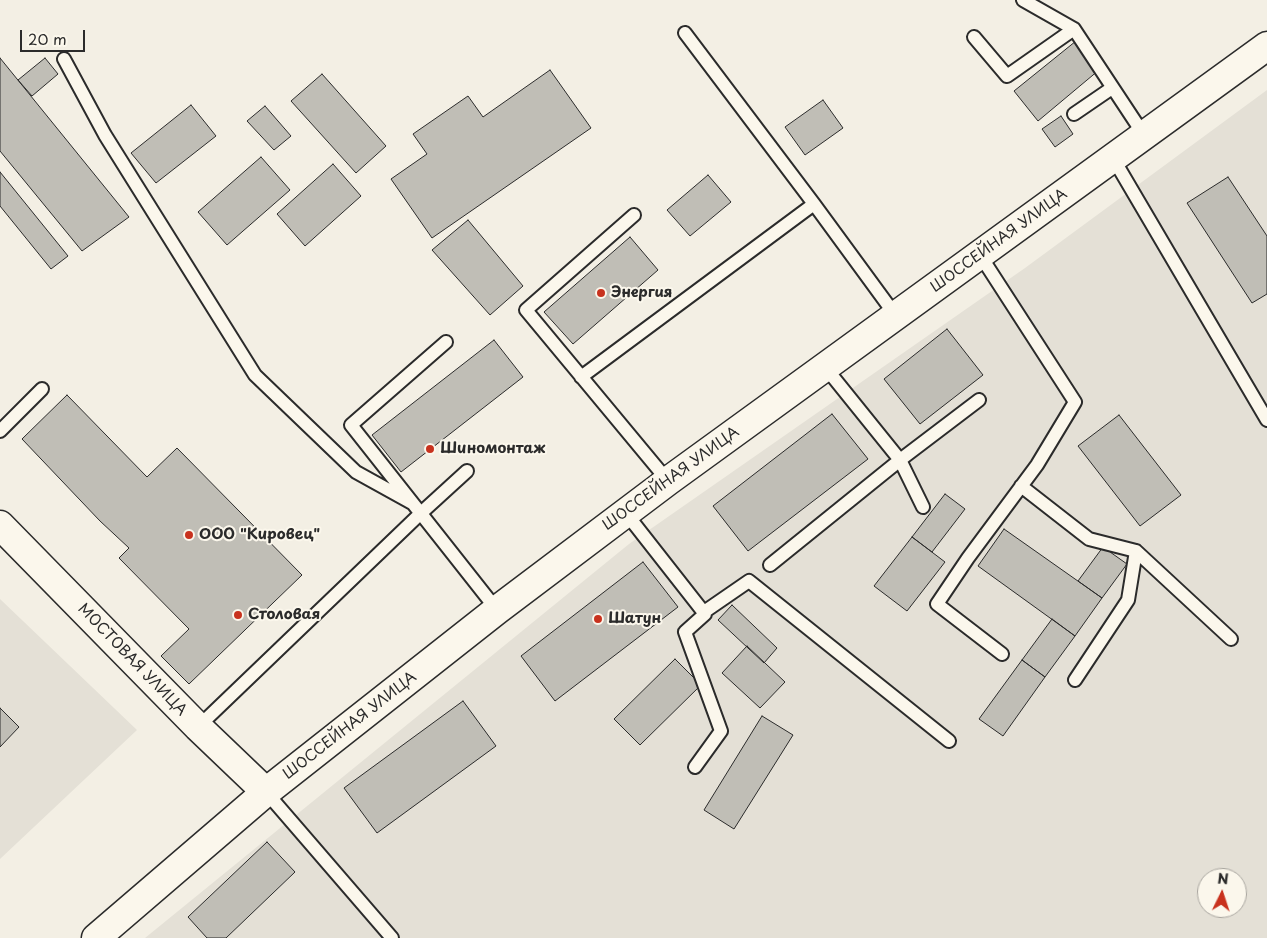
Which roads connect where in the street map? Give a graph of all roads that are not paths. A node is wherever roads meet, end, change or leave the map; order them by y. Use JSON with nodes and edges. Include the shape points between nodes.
{"nodes":[{"id":1,"x":1023,"y":0,"type":"edge"},
{"id":2,"x":1074,"y":29,"type":"junction"},
{"id":3,"x":684,"y":33,"type":"dead end"},
{"id":4,"x":974,"y":37,"type":"dead end"},
{"id":5,"x":1267,"y":46,"type":"edge"},
{"id":6,"x":64,"y":59,"type":"dead end"},
{"id":7,"x":1112,"y":88,"type":"junction"},
{"id":8,"x":1074,"y":114,"type":"dead end"},
{"id":9,"x":1144,"y":135,"type":"junction"},
{"id":10,"x":1113,"y":158,"type":"junction"},
{"id":11,"x":814,"y":204,"type":"junction"},
{"id":12,"x":634,"y":215,"type":"dead end"},
{"id":13,"x":980,"y":255,"type":"junction"},
{"id":14,"x":896,"y":316,"type":"junction"},
{"id":15,"x":446,"y":342,"type":"dead end"},
{"id":16,"x":825,"y":367,"type":"junction"},
{"id":17,"x":581,"y":378,"type":"junction"},
{"id":18,"x":42,"y":389,"type":"dead end"},
{"id":19,"x":979,"y":400,"type":"dead end"},
{"id":20,"x":1267,"y":420,"type":"edge"},
{"id":21,"x":0,"y":431,"type":"edge"},
{"id":22,"x":900,"y":460,"type":"junction"},
{"id":23,"x":467,"y":471,"type":"dead end"},
{"id":24,"x":668,"y":480,"type":"junction"},
{"id":25,"x":1021,"y":486,"type":"junction"},
{"id":26,"x":412,"y":503,"type":"junction"},
{"id":27,"x":923,"y":507,"type":"dead end"},
{"id":28,"x":625,"y":512,"type":"junction"},
{"id":29,"x":421,"y":513,"type":"junction"},
{"id":30,"x":0,"y":525,"type":"edge"},
{"id":31,"x":1136,"y":551,"type":"junction"},
{"id":32,"x":770,"y":565,"type":"dead end"},
{"id":33,"x":497,"y":610,"type":"junction"},
{"id":34,"x":704,"y":612,"type":"junction"},
{"id":35,"x":1231,"y":639,"type":"dead end"},
{"id":36,"x":1002,"y":654,"type":"dead end"},
{"id":37,"x":1076,"y":680,"type":"dead end"},
{"id":38,"x":198,"y":727,"type":"junction"},
{"id":39,"x":949,"y":741,"type":"dead end"},
{"id":40,"x":695,"y":767,"type":"dead end"},
{"id":41,"x":266,"y":792,"type":"junction"},
{"id":42,"x":96,"y":938,"type":"edge"},
{"id":43,"x":392,"y":938,"type":"edge"}],
"edges":[{"from":1,"to":2,"type":"lane"},
{"from":2,"to":4,"type":"lane","via":[[1007,76]]},
{"from":2,"to":7,"type":"lane"},
{"from":3,"to":11,"type":"lane"},
{"from":5,"to":9,"type":"main road","name":"ШОССЕЙНАЯ УЛИЦА"},
{"from":6,"to":26,"type":"lane","via":[[105,136],[255,375],[356,472]]},
{"from":7,"to":8,"type":"lane"},
{"from":7,"to":9,"type":"lane"},
{"from":9,"to":10,"type":"main road","name":"ШОССЕЙНАЯ УЛИЦА"},
{"from":10,"to":13,"type":"main road","name":"ШОССЕЙНАЯ УЛИЦА"},
{"from":10,"to":20,"type":"lane"},
{"from":11,"to":14,"type":"lane"},
{"from":11,"to":17,"type":"lane"},
{"from":12,"to":17,"type":"lane","via":[[526,310]]},
{"from":13,"to":14,"type":"main road","name":"ШОССЕЙНАЯ УЛИЦА"},
{"from":13,"to":25,"type":"lane","via":[[1076,402]]},
{"from":14,"to":16,"type":"main road","name":"ШОССЕЙНАЯ УЛИЦА"},
{"from":15,"to":26,"type":"lane","via":[[350,425]]},
{"from":16,"to":22,"type":"lane"},
{"from":16,"to":24,"type":"main road","name":"ШОССЕЙНАЯ УЛИЦА"},
{"from":17,"to":24,"type":"lane"},
{"from":18,"to":21,"type":"lane"},
{"from":19,"to":22,"type":"lane"},
{"from":22,"to":27,"type":"lane"},
{"from":22,"to":32,"type":"lane"},
{"from":23,"to":29,"type":"lane"},
{"from":24,"to":28,"type":"main road","name":"ШОССЕЙНАЯ УЛИЦА"},
{"from":25,"to":31,"type":"lane","via":[[1089,538]]},
{"from":25,"to":36,"type":"lane","via":[[937,604]]},
{"from":26,"to":29,"type":"lane"},
{"from":28,"to":33,"type":"main road","name":"ШОССЕЙНАЯ УЛИЦА"},
{"from":28,"to":34,"type":"lane"},
{"from":29,"to":33,"type":"lane"},
{"from":29,"to":38,"type":"lane"},
{"from":30,"to":38,"type":"main road","name":"МОСТОВАЯ УЛИЦА"},
{"from":31,"to":35,"type":"lane"},
{"from":31,"to":37,"type":"lane","via":[[1128,600]]},
{"from":33,"to":41,"type":"main road","name":"ШОССЕЙНАЯ УЛИЦА"},
{"from":34,"to":39,"type":"lane","via":[[749,581]]},
{"from":34,"to":40,"type":"lane","via":[[706,614],[685,632],[722,731]]},
{"from":38,"to":41,"type":"main road","name":"МОСТОВАЯ УЛИЦА"},
{"from":41,"to":42,"type":"main road","name":"ШОССЕЙНАЯ УЛИЦА"},
{"from":41,"to":43,"type":"lane"}]}
